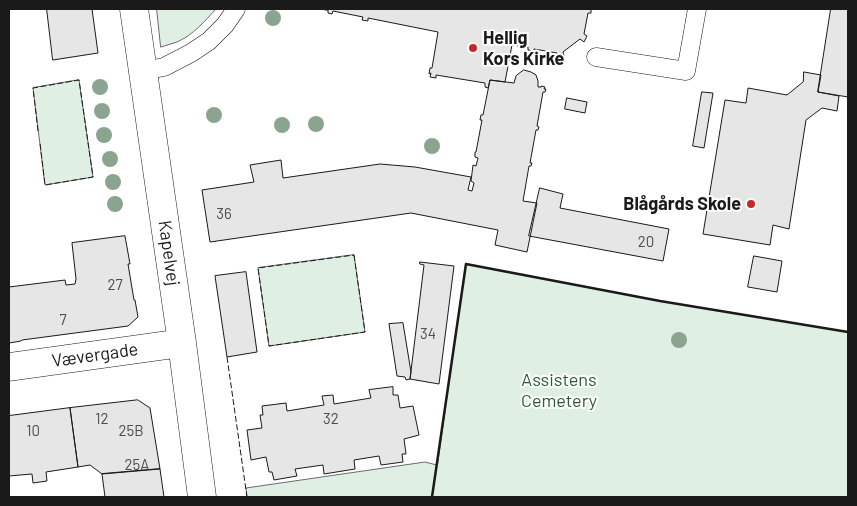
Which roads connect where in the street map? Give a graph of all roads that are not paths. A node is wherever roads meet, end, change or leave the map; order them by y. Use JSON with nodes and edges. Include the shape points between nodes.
{"nodes":[{"id":1,"x":134,"y":9,"type":"edge"},
{"id":2,"x":236,"y":9,"type":"edge"},
{"id":3,"x":697,"y":9,"type":"edge"},
{"id":4,"x":596,"y":57,"type":"dead end"},
{"id":5,"x":143,"y":71,"type":"junction"},
{"id":6,"x":182,"y":343,"type":"junction"},
{"id":7,"x":9,"y":367,"type":"edge"},
{"id":8,"x":202,"y":497,"type":"edge"}],
"edges":[{"from":1,"to":5,"type":"street","name":"Kapelvej"},
{"from":2,"to":5,"type":"lane","via":[[225,25],[191,53],[164,68]]},
{"from":3,"to":4,"type":"lane","via":[[686,71]]},
{"from":5,"to":6,"type":"street","name":"Kapelvej"},
{"from":6,"to":7,"type":"street","name":"Vævergade"},
{"from":6,"to":8,"type":"street","name":"Kapelvej"}]}
